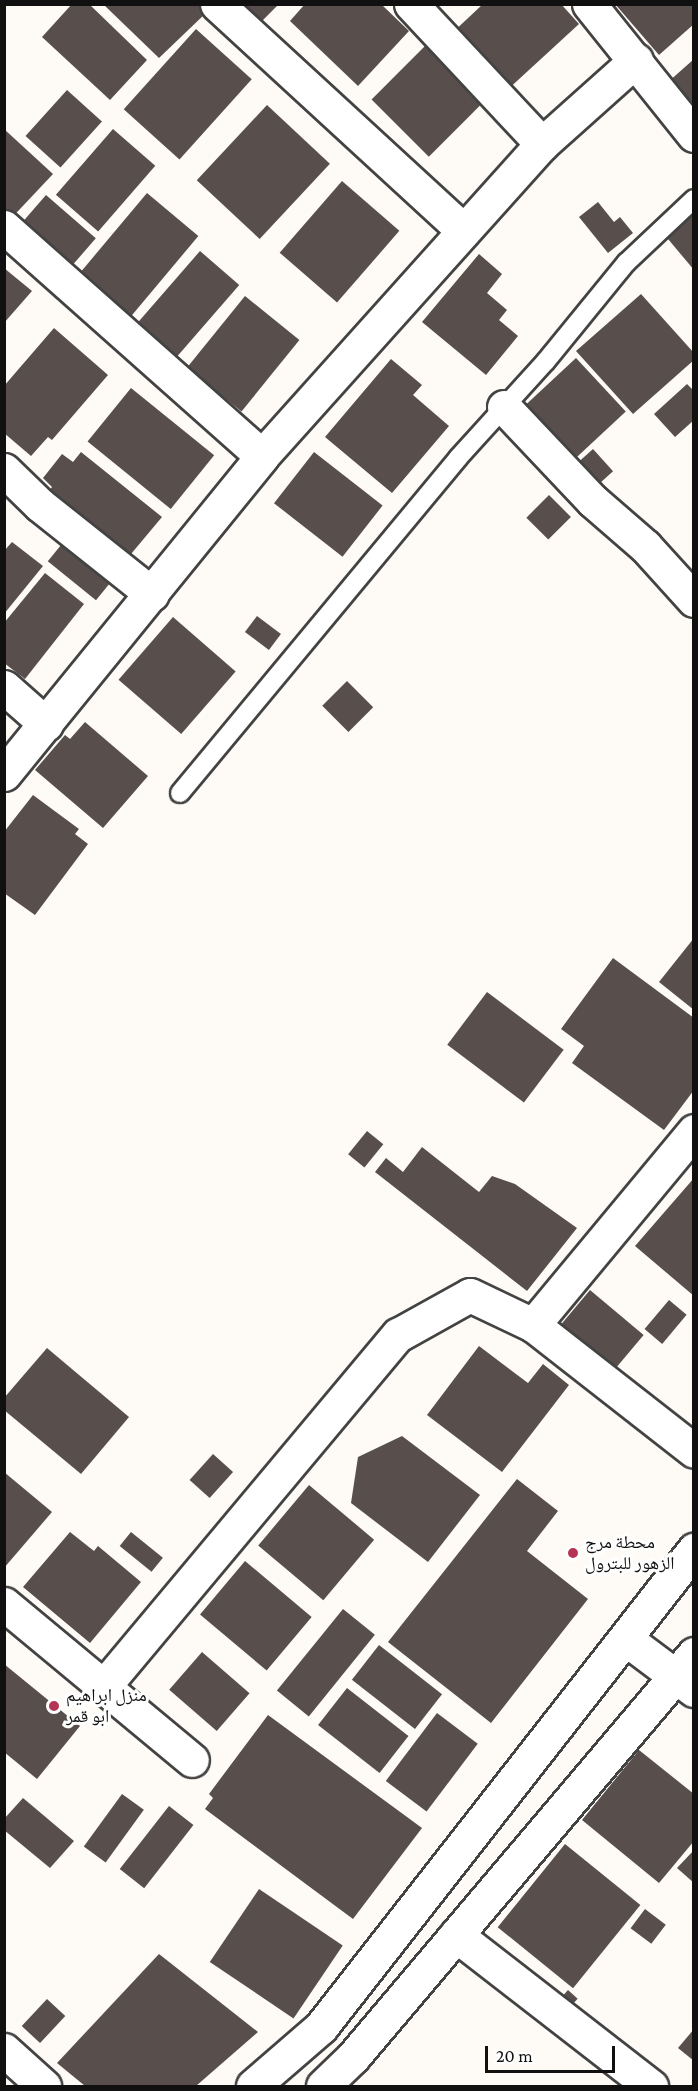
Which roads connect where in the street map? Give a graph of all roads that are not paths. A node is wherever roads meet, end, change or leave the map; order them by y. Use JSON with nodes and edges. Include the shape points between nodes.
{"nodes":[{"id":1,"x":217,"y":4,"type":"edge"},
{"id":2,"x":411,"y":4,"type":"edge"},
{"id":3,"x":590,"y":4,"type":"edge"},
{"id":4,"x":636,"y":60,"type":"junction"},
{"id":5,"x":693,"y":135,"type":"edge"},
{"id":6,"x":542,"y":144,"type":"junction"},
{"id":7,"x":693,"y":199,"type":"edge"},
{"id":8,"x":4,"y":227,"type":"edge"},
{"id":9,"x":464,"y":231,"type":"junction"},
{"id":10,"x":504,"y":407,"type":"junction"},
{"id":11,"x":262,"y":456,"type":"junction"},
{"id":12,"x":4,"y":470,"type":"edge"},
{"id":13,"x":152,"y":594,"type":"junction"},
{"id":14,"x":693,"y":600,"type":"edge"},
{"id":15,"x":4,"y":687,"type":"edge"},
{"id":16,"x":46,"y":724,"type":"junction"},
{"id":17,"x":4,"y":774,"type":"edge"},
{"id":18,"x":180,"y":794,"type":"dead end"},
{"id":19,"x":693,"y":1131,"type":"edge"},
{"id":20,"x":533,"y":1325,"type":"junction"},
{"id":21,"x":693,"y":1451,"type":"edge"},
{"id":22,"x":693,"y":1550,"type":"edge"},
{"id":23,"x":4,"y":1604,"type":"edge"},
{"id":24,"x":626,"y":1640,"type":"junction"},
{"id":25,"x":688,"y":1673,"type":"edge"},
{"id":26,"x":104,"y":1686,"type":"junction"},
{"id":27,"x":192,"y":1760,"type":"dead end"},
{"id":28,"x":456,"y":1935,"type":"junction"},
{"id":29,"x":4,"y":2050,"type":"edge"},
{"id":30,"x":44,"y":2086,"type":"edge"},
{"id":31,"x":253,"y":2086,"type":"edge"},
{"id":32,"x":323,"y":2086,"type":"edge"},
{"id":33,"x":651,"y":2086,"type":"edge"}],
"edges":[{"from":1,"to":9,"type":"street"},
{"from":2,"to":6,"type":"street"},
{"from":3,"to":4,"type":"street"},
{"from":4,"to":5,"type":"street"},
{"from":4,"to":6,"type":"street"},
{"from":6,"to":9,"type":"street"},
{"from":7,"to":10,"type":"lane","via":[[626,263]]},
{"from":8,"to":11,"type":"street"},
{"from":9,"to":11,"type":"street"},
{"from":10,"to":14,"type":"street","via":[[593,501],[645,546]]},
{"from":10,"to":18,"type":"lane"},
{"from":11,"to":13,"type":"street"},
{"from":12,"to":13,"type":"street","via":[[40,505]]},
{"from":13,"to":16,"type":"street"},
{"from":15,"to":16,"type":"street"},
{"from":16,"to":17,"type":"street"},
{"from":19,"to":20,"type":"street"},
{"from":20,"to":21,"type":"street"},
{"from":20,"to":26,"type":"street","via":[[470,1295],[398,1335]]},
{"from":22,"to":24,"type":"street"},
{"from":23,"to":26,"type":"street"},
{"from":24,"to":25,"type":"street"},
{"from":24,"to":31,"type":"street","via":[[321,2027]]},
{"from":25,"to":28,"type":"street"},
{"from":26,"to":27,"type":"street"},
{"from":28,"to":32,"type":"street","via":[[353,2057]]},
{"from":28,"to":33,"type":"street"},
{"from":29,"to":30,"type":"street"}]}
